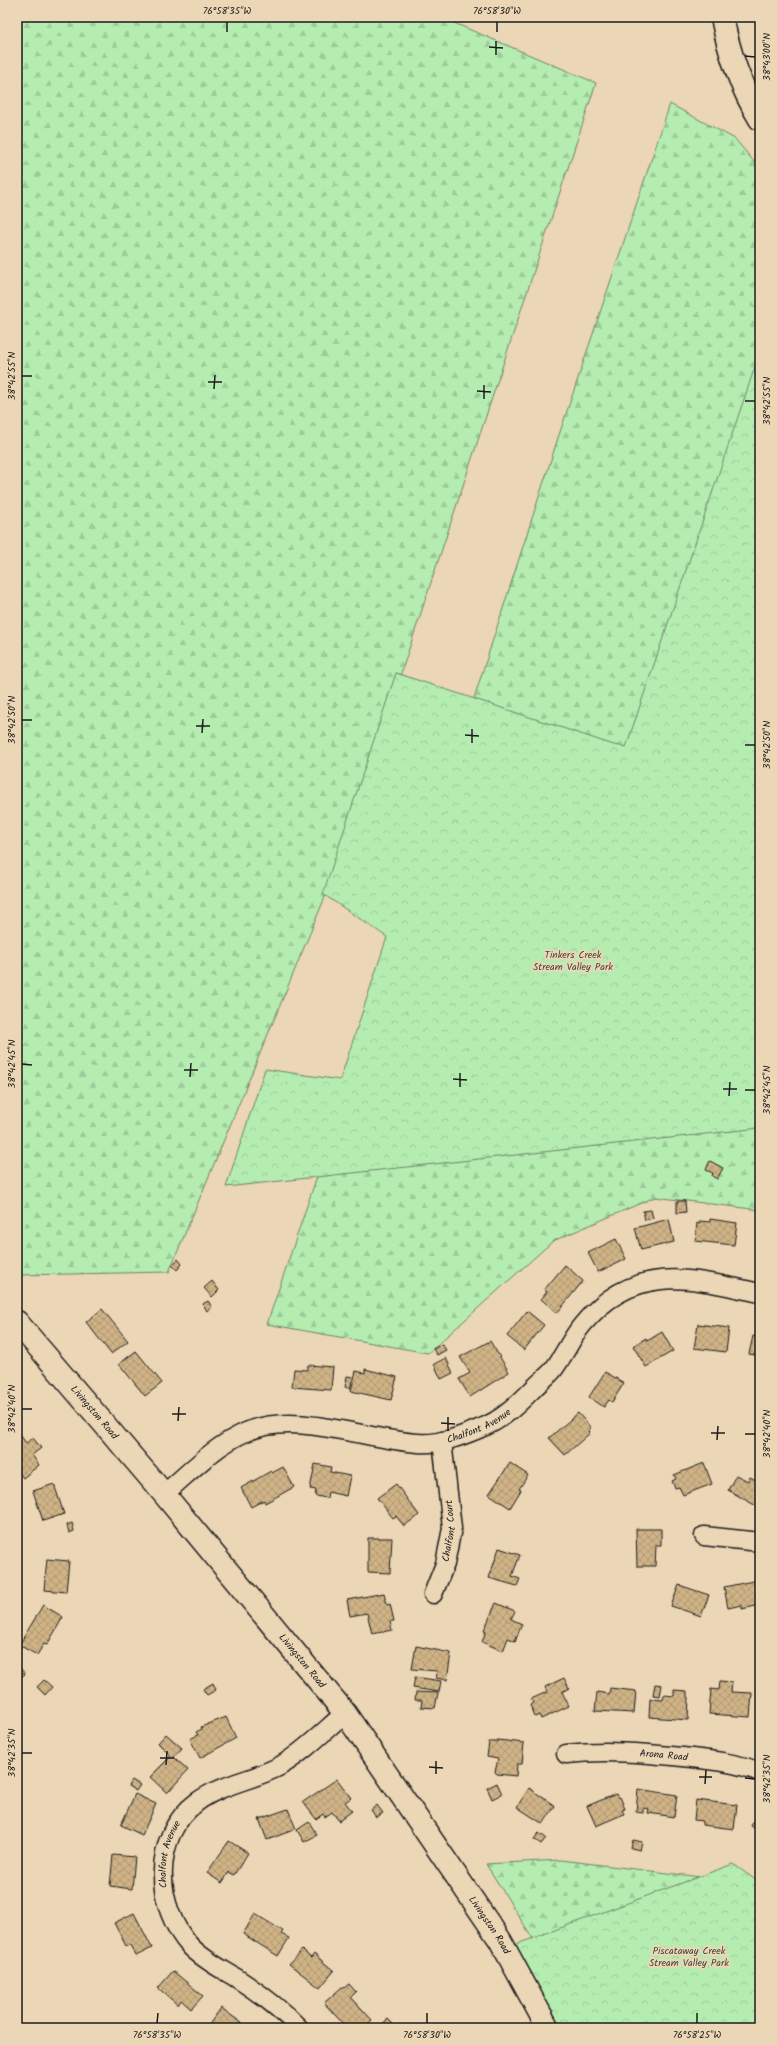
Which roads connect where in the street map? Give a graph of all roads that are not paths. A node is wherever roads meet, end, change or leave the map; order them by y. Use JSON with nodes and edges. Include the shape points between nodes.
{"nodes":[{"id":1,"x":722,"y":17,"type":"edge"},
{"id":2,"x":760,"y":120,"type":"edge"},
{"id":3,"x":760,"y":1293,"type":"edge"},
{"id":4,"x":17,"y":1322,"type":"edge"},
{"id":5,"x":442,"y":1441,"type":"junction"},
{"id":6,"x":164,"y":1494,"type":"junction"},
{"id":7,"x":704,"y":1536,"type":"dead end"},
{"id":8,"x":760,"y":1542,"type":"edge"},
{"id":9,"x":433,"y":1594,"type":"dead end"},
{"id":10,"x":346,"y":1713,"type":"junction"},
{"id":11,"x":566,"y":1754,"type":"dead end"},
{"id":12,"x":760,"y":1772,"type":"edge"},
{"id":13,"x":299,"y":2028,"type":"edge"},
{"id":14,"x":548,"y":2028,"type":"edge"}],
"edges":[{"from":1,"to":2,"type":"main road","via":[[730,52]]},
{"from":3,"to":5,"type":"street","name":"Chalfont Avenue","via":[[727,1286],[664,1279],[644,1282],[624,1290],[613,1296],[583,1324],[553,1370],[506,1414],[483,1428]]},
{"from":4,"to":6,"type":"main road","name":"Livingston Road"},
{"from":5,"to":6,"type":"street","name":"Chalfont Avenue","via":[[420,1444],[301,1424],[268,1426],[247,1431],[224,1443]]},
{"from":5,"to":9,"type":"street","name":"Chalfont Court","via":[[452,1528],[445,1564]]},
{"from":6,"to":10,"type":"main road","name":"Livingston Road"},
{"from":7,"to":8,"type":"street"},
{"from":10,"to":13,"type":"street","name":"Chalfont Avenue","via":[[281,1765],[262,1775],[213,1792],[198,1802],[176,1823],[166,1858],[164,1897],[173,1923],[181,1936],[210,1962],[256,1990]]},
{"from":10,"to":14,"type":"main road","name":"Livingston Road","via":[[500,1940]]},
{"from":11,"to":12,"type":"street","name":"Arona Road","via":[[601,1751],[653,1754],[722,1761]]}]}
